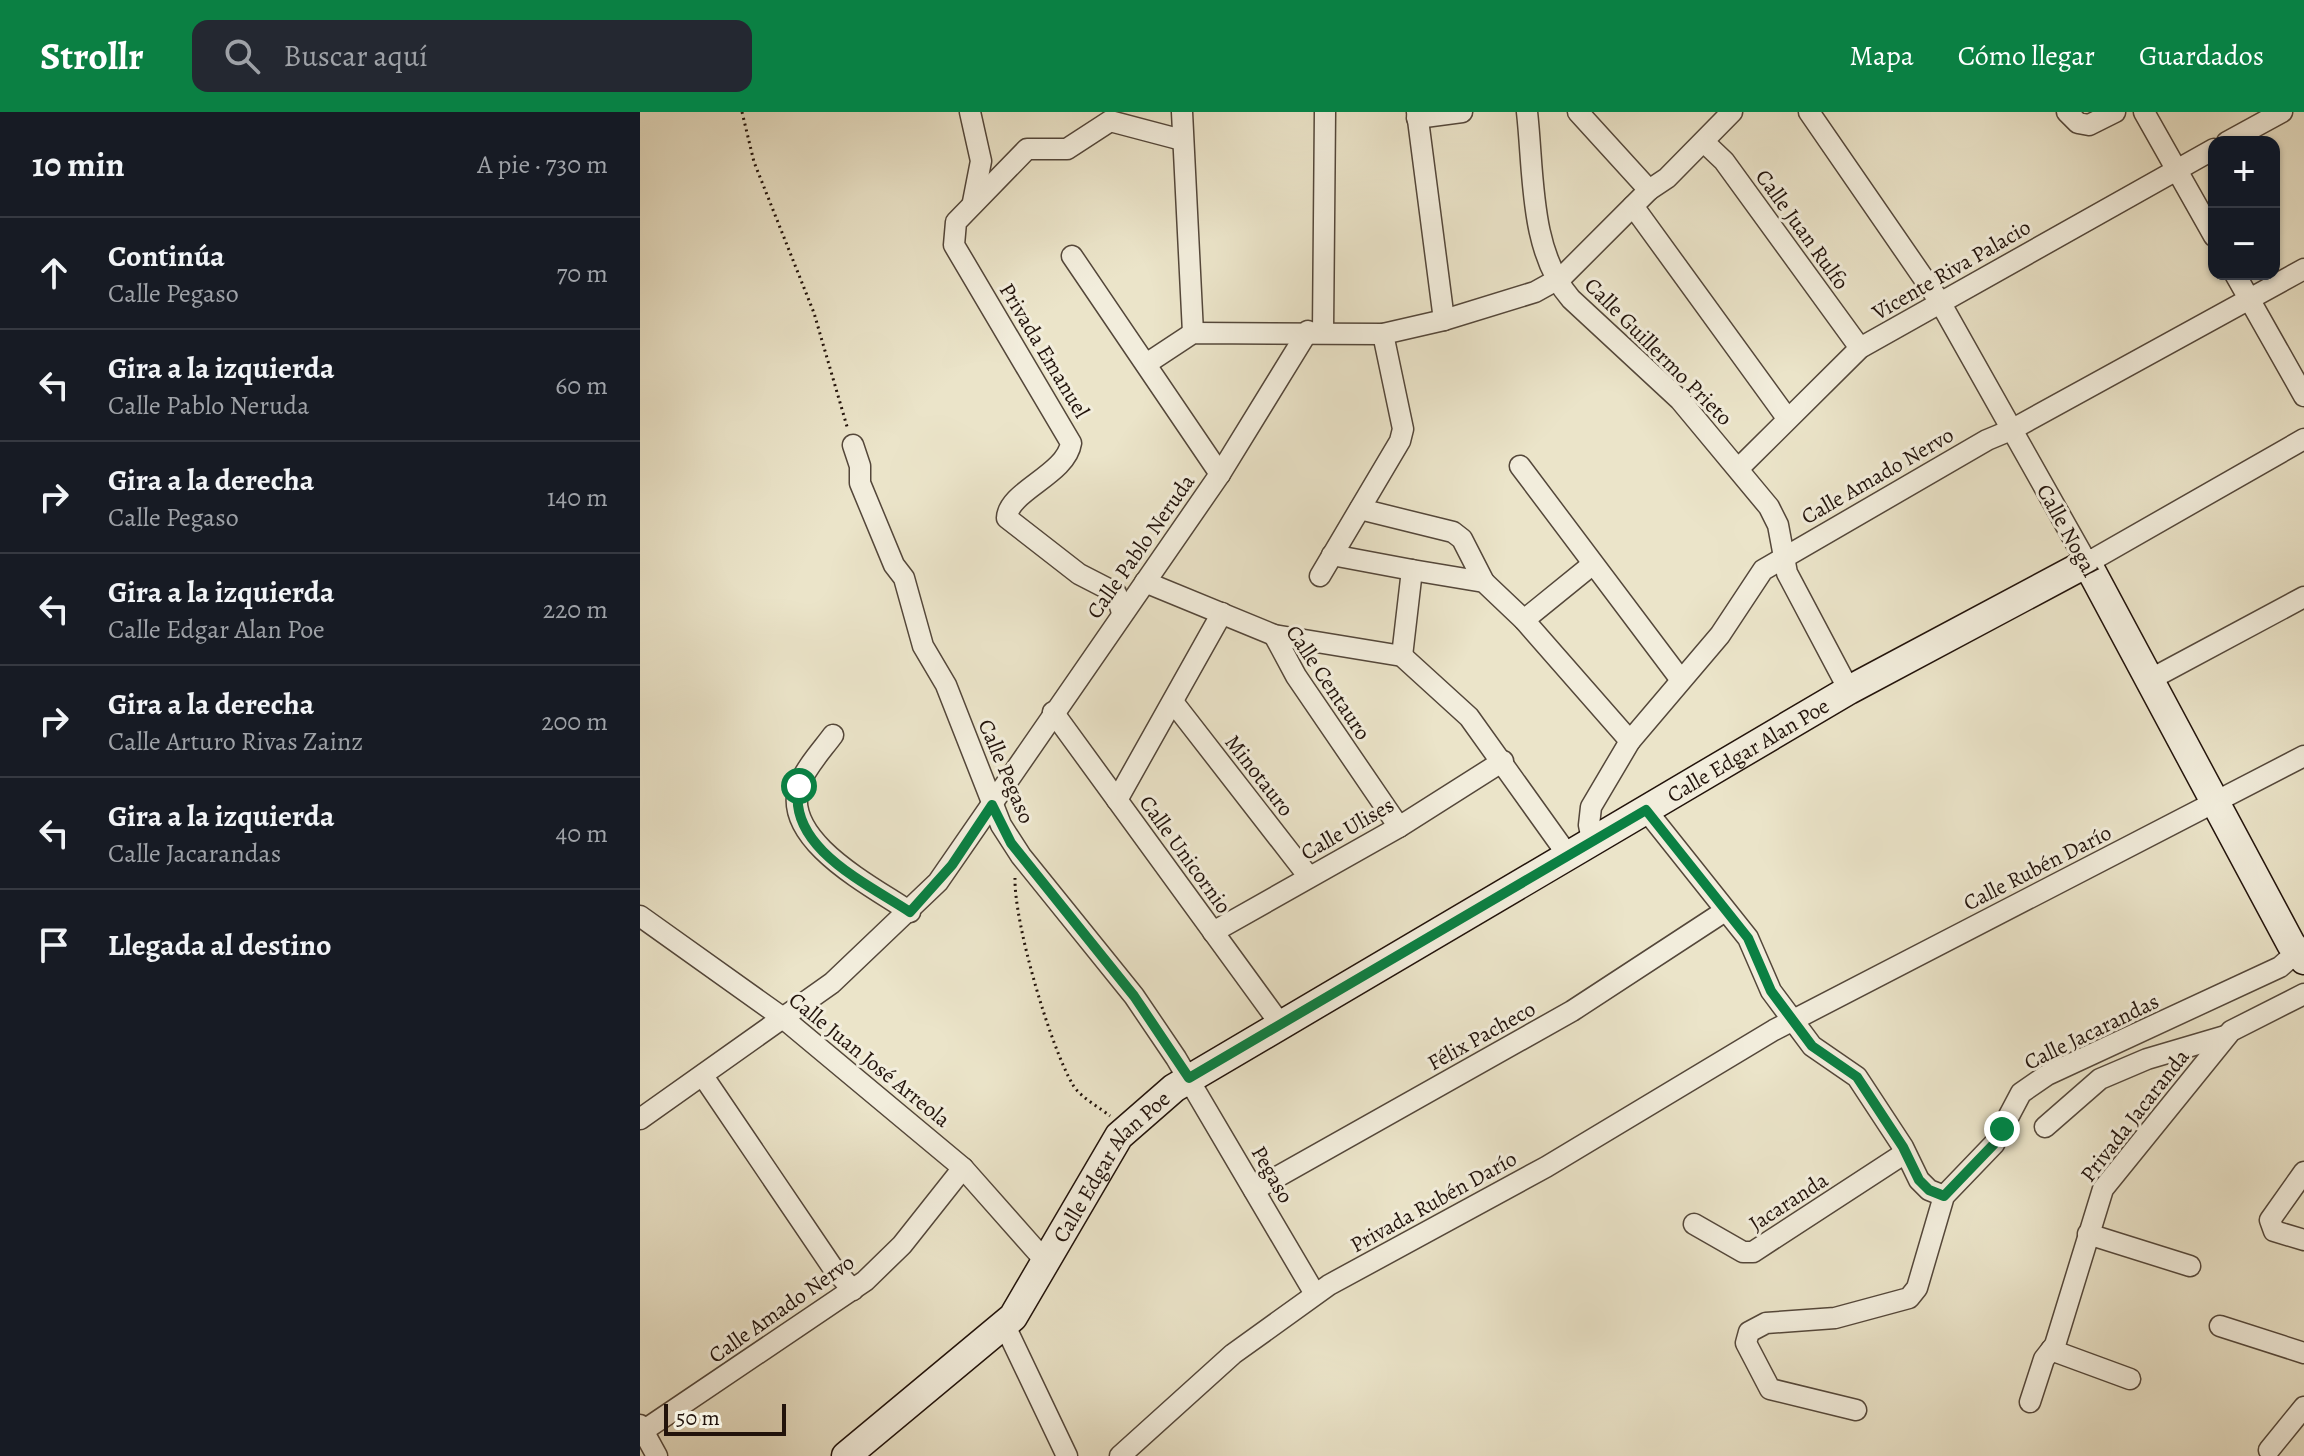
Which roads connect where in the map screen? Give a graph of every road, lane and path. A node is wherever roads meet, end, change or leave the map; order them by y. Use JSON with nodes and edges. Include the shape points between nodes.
{"nodes":[{"id":1,"x":742,"y":112,"type":"edge"},
{"id":2,"x":970,"y":112,"type":"edge"},
{"id":3,"x":1182,"y":112,"type":"edge"},
{"id":4,"x":1325,"y":112,"type":"edge"},
{"id":5,"x":1462,"y":112,"type":"edge"},
{"id":6,"x":1527,"y":112,"type":"edge"},
{"id":7,"x":1578,"y":112,"type":"edge"},
{"id":8,"x":1732,"y":112,"type":"edge"},
{"id":9,"x":1809,"y":112,"type":"edge"},
{"id":10,"x":2067,"y":112,"type":"edge"},
{"id":11,"x":2115,"y":112,"type":"edge"},
{"id":12,"x":2144,"y":112,"type":"edge"},
{"id":13,"x":2282,"y":112,"type":"edge"},
{"id":14,"x":1417,"y":115,"type":"edge"},
{"id":15,"x":1109,"y":116,"type":"edge"},
{"id":16,"x":2238,"y":136,"type":"edge"},
{"id":17,"x":1182,"y":140,"type":"junction"},
{"id":18,"x":1704,"y":142,"type":"junction"},
{"id":19,"x":2208,"y":152,"type":"edge"},
{"id":20,"x":2177,"y":169,"type":"junction"},
{"id":21,"x":1649,"y":190,"type":"junction"},
{"id":22,"x":972,"y":205,"type":"junction"},
{"id":23,"x":1633,"y":206,"type":"junction"},
{"id":24,"x":2208,"y":225,"type":"edge"},
{"id":25,"x":1072,"y":256,"type":"dead end"},
{"id":26,"x":2304,"y":269,"type":"edge"},
{"id":27,"x":2238,"y":280,"type":"edge"},
{"id":28,"x":1557,"y":281,"type":"junction"},
{"id":29,"x":2249,"y":300,"type":"junction"},
{"id":30,"x":1940,"y":302,"type":"junction"},
{"id":31,"x":1444,"y":320,"type":"junction"},
{"id":32,"x":1316,"y":331,"type":"junction"},
{"id":33,"x":1193,"y":333,"type":"junction"},
{"id":34,"x":1383,"y":334,"type":"junction"},
{"id":35,"x":1860,"y":348,"type":"junction"},
{"id":36,"x":1146,"y":364,"type":"junction"},
{"id":37,"x":2304,"y":396,"type":"edge"},
{"id":38,"x":1787,"y":418,"type":"junction"},
{"id":39,"x":2011,"y":430,"type":"junction"},
{"id":40,"x":2304,"y":439,"type":"edge"},
{"id":41,"x":853,"y":445,"type":"joint"},
{"id":42,"x":1520,"y":466,"type":"dead end"},
{"id":43,"x":1739,"y":468,"type":"junction"},
{"id":44,"x":1220,"y":474,"type":"junction"},
{"id":45,"x":1360,"y":509,"type":"junction"},
{"id":46,"x":1332,"y":555,"type":"junction"},
{"id":47,"x":1783,"y":557,"type":"junction"},
{"id":48,"x":2087,"y":563,"type":"junction"},
{"id":49,"x":1593,"y":564,"type":"junction"},
{"id":50,"x":1412,"y":570,"type":"junction"},
{"id":51,"x":1320,"y":576,"type":"dead end"},
{"id":52,"x":1145,"y":582,"type":"junction"},
{"id":53,"x":1484,"y":582,"type":"junction"},
{"id":54,"x":2304,"y":597,"type":"edge"},
{"id":55,"x":1122,"y":613,"type":"junction"},
{"id":56,"x":1222,"y":613,"type":"junction"},
{"id":57,"x":1524,"y":620,"type":"junction"},
{"id":58,"x":1274,"y":635,"type":"junction"},
{"id":59,"x":1402,"y":656,"type":"junction"},
{"id":60,"x":2151,"y":679,"type":"junction"},
{"id":61,"x":1681,"y":680,"type":"junction"},
{"id":62,"x":1849,"y":690,"type":"junction"},
{"id":63,"x":1173,"y":702,"type":"junction"},
{"id":64,"x":1053,"y":712,"type":"junction"},
{"id":65,"x":833,"y":735,"type":"dead end"},
{"id":66,"x":1630,"y":741,"type":"junction"},
{"id":67,"x":2304,"y":756,"type":"edge"},
{"id":68,"x":1503,"y":761,"type":"junction"},
{"id":69,"x":1117,"y":800,"type":"junction"},
{"id":70,"x":2217,"y":801,"type":"junction"},
{"id":71,"x":992,"y":805,"type":"junction"},
{"id":72,"x":1646,"y":810,"type":"junction"},
{"id":73,"x":1399,"y":827,"type":"junction"},
{"id":74,"x":1592,"y":840,"type":"junction"},
{"id":75,"x":1567,"y":854,"type":"junction"},
{"id":76,"x":1021,"y":856,"type":"junction"},
{"id":77,"x":1309,"y":877,"type":"junction"},
{"id":78,"x":1725,"y":911,"type":"junction"},
{"id":79,"x":910,"y":912,"type":"junction"},
{"id":80,"x":640,"y":916,"type":"edge"},
{"id":81,"x":1213,"y":932,"type":"junction"},
{"id":82,"x":2300,"y":956,"type":"edge"},
{"id":83,"x":2304,"y":994,"type":"edge"},
{"id":84,"x":783,"y":1018,"type":"junction"},
{"id":85,"x":1793,"y":1020,"type":"junction"},
{"id":86,"x":1281,"y":1025,"type":"junction"},
{"id":87,"x":2225,"y":1036,"type":"junction"},
{"id":88,"x":703,"y":1076,"type":"junction"},
{"id":89,"x":1189,"y":1078,"type":"junction"},
{"id":90,"x":640,"y":1119,"type":"edge"},
{"id":91,"x":1126,"y":1127,"type":"junction"},
{"id":92,"x":2045,"y":1127,"type":"dead end"},
{"id":93,"x":1905,"y":1153,"type":"junction"},
{"id":94,"x":963,"y":1168,"type":"junction"},
{"id":95,"x":2304,"y":1172,"type":"edge"},
{"id":96,"x":1254,"y":1190,"type":"junction"},
{"id":97,"x":1944,"y":1196,"type":"junction"},
{"id":98,"x":1694,"y":1224,"type":"dead end"},
{"id":99,"x":2088,"y":1234,"type":"junction"},
{"id":100,"x":2304,"y":1240,"type":"edge"},
{"id":101,"x":1048,"y":1264,"type":"junction"},
{"id":102,"x":2190,"y":1266,"type":"dead end"},
{"id":103,"x":853,"y":1290,"type":"junction"},
{"id":104,"x":1315,"y":1294,"type":"junction"},
{"id":105,"x":1005,"y":1326,"type":"junction"},
{"id":106,"x":2220,"y":1326,"type":"dead end"},
{"id":107,"x":2051,"y":1350,"type":"junction"},
{"id":108,"x":2304,"y":1353,"type":"edge"},
{"id":109,"x":2130,"y":1379,"type":"dead end"},
{"id":110,"x":2030,"y":1402,"type":"dead end"},
{"id":111,"x":2304,"y":1407,"type":"edge"},
{"id":112,"x":1856,"y":1410,"type":"dead end"},
{"id":113,"x":641,"y":1430,"type":"edge"},
{"id":114,"x":2269,"y":1450,"type":"dead end"},
{"id":115,"x":657,"y":1456,"type":"edge"},
{"id":116,"x":846,"y":1456,"type":"edge"},
{"id":117,"x":1067,"y":1456,"type":"edge"},
{"id":118,"x":1120,"y":1456,"type":"edge"}],
"edges":[{"from":1,"to":41,"type":"path","via":[[754,162],[814,313]]},
{"from":2,"to":22,"type":"street","via":[[981,161]]},
{"from":3,"to":17,"type":"street"},
{"from":4,"to":32,"type":"street"},
{"from":5,"to":14,"type":"street"},
{"from":6,"to":28,"type":"street","name":"Calle Guillermo Prieto","via":[[1542,245]]},
{"from":7,"to":21,"type":"street"},
{"from":8,"to":18,"type":"street"},
{"from":9,"to":30,"type":"street","name":"Calle Nogal"},
{"from":10,"to":11,"type":"street","via":[[2089,125]]},
{"from":12,"to":20,"type":"street"},
{"from":13,"to":16,"type":"street"},
{"from":14,"to":31,"type":"street"},
{"from":15,"to":17,"type":"street"},
{"from":15,"to":22,"type":"street","name":"Privada Emanuel","via":[[1067,149],[1027,149]]},
{"from":17,"to":33,"type":"street"},
{"from":18,"to":21,"type":"street"},
{"from":18,"to":35,"type":"street","name":"Calle Juan Rulfo","via":[[1724,161]]},
{"from":19,"to":20,"type":"street","name":"Vicente Riva Palacio"},
{"from":20,"to":24,"type":"street"},
{"from":20,"to":30,"type":"street","name":"Vicente Riva Palacio"},
{"from":21,"to":23,"type":"street"},
{"from":22,"to":55,"type":"street","name":"Privada Emanuel","via":[[956,222],[954,245],[1071,443],[1054,469],[1010,506],[1007,518],[1079,574],[1116,593]]},
{"from":23,"to":28,"type":"street"},
{"from":23,"to":38,"type":"street"},
{"from":25,"to":36,"type":"street"},
{"from":26,"to":29,"type":"street","name":"Calle Amado Nervo"},
{"from":27,"to":29,"type":"street"},
{"from":28,"to":31,"type":"street"},
{"from":28,"to":43,"type":"street","name":"Calle Guillermo Prieto","via":[[1680,400]]},
{"from":29,"to":37,"type":"street"},
{"from":29,"to":39,"type":"street","name":"Calle Amado Nervo"},
{"from":30,"to":35,"type":"street","name":"Vicente Riva Palacio"},
{"from":30,"to":39,"type":"street","name":"Calle Nogal"},
{"from":31,"to":34,"type":"street"},
{"from":32,"to":33,"type":"street"},
{"from":32,"to":34,"type":"street"},
{"from":32,"to":44,"type":"street","name":"Calle Pablo Neruda"},
{"from":33,"to":36,"type":"street"},
{"from":34,"to":45,"type":"street","via":[[1403,429]]},
{"from":35,"to":38,"type":"street","name":"Vicente Riva Palacio"},
{"from":36,"to":44,"type":"street"},
{"from":38,"to":43,"type":"street","name":"Vicente Riva Palacio"},
{"from":39,"to":47,"type":"street","name":"Calle Amado Nervo"},
{"from":39,"to":48,"type":"street","name":"Calle Nogal"},
{"from":40,"to":48,"type":"street","name":"Calle Edgar Alan Poe"},
{"from":41,"to":71,"type":"street","name":"Calle Pegaso","via":[[860,483],[904,578],[919,638],[946,685]]},
{"from":42,"to":49,"type":"street"},
{"from":43,"to":47,"type":"street","name":"Calle Guillermo Prieto","via":[[1773,515]]},
{"from":44,"to":52,"type":"street","name":"Calle Pablo Neruda"},
{"from":45,"to":46,"type":"street"},
{"from":45,"to":53,"type":"street","via":[[1453,532]]},
{"from":46,"to":50,"type":"street"},
{"from":46,"to":51,"type":"street"},
{"from":47,"to":61,"type":"street","name":"Calle Amado Nervo","via":[[1763,570],[1720,635]]},
{"from":47,"to":62,"type":"street","name":"Calle Guillermo Prieto"},
{"from":48,"to":60,"type":"street","name":"Calle Nogal"},
{"from":48,"to":62,"type":"street","name":"Calle Edgar Alan Poe"},
{"from":49,"to":57,"type":"street"},
{"from":49,"to":61,"type":"street"},
{"from":50,"to":53,"type":"street"},
{"from":50,"to":59,"type":"street"},
{"from":52,"to":55,"type":"street","name":"Calle Pablo Neruda"},
{"from":52,"to":56,"type":"street","name":"Calle Centauro"},
{"from":53,"to":57,"type":"street"},
{"from":54,"to":60,"type":"street"},
{"from":55,"to":64,"type":"street","name":"Calle Pablo Neruda"},
{"from":56,"to":58,"type":"street","name":"Calle Centauro"},
{"from":56,"to":63,"type":"street"},
{"from":57,"to":66,"type":"street"},
{"from":58,"to":59,"type":"street"},
{"from":58,"to":73,"type":"street","name":"Calle Centauro"},
{"from":59,"to":68,"type":"street","via":[[1469,717]]},
{"from":60,"to":70,"type":"street","name":"Calle Nogal"},
{"from":61,"to":66,"type":"street","name":"Calle Amado Nervo"},
{"from":62,"to":72,"type":"street","name":"Calle Edgar Alan Poe"},
{"from":63,"to":69,"type":"street"},
{"from":63,"to":77,"type":"street","name":"Minotauro"},
{"from":64,"to":69,"type":"street","name":"Calle Unicornio"},
{"from":64,"to":71,"type":"street","name":"Calle Pablo Neruda"},
{"from":65,"to":79,"type":"street","via":[[799,786],[801,821],[833,860]]},
{"from":66,"to":74,"type":"street","name":"Calle Amado Nervo","via":[[1591,807]]},
{"from":67,"to":70,"type":"street","name":"Calle Rubén Darío"},
{"from":68,"to":73,"type":"street","name":"Calle Ulises"},
{"from":68,"to":75,"type":"street"},
{"from":69,"to":81,"type":"street","name":"Calle Unicornio"},
{"from":70,"to":82,"type":"street","name":"Calle Nogal"},
{"from":70,"to":85,"type":"street","name":"Calle Rubén Darío"},
{"from":71,"to":76,"type":"street","name":"Calle Pegaso"},
{"from":71,"to":79,"type":"street","name":"Calle Pablo Neruda","via":[[952,865]]},
{"from":72,"to":74,"type":"street","name":"Calle Edgar Alan Poe"},
{"from":72,"to":78,"type":"street"},
{"from":73,"to":77,"type":"street","name":"Calle Ulises"},
{"from":74,"to":75,"type":"street","name":"Calle Edgar Alan Poe"},
{"from":75,"to":86,"type":"street","name":"Calle Edgar Alan Poe"},
{"from":76,"to":89,"type":"street","name":"Calle Pegaso","via":[[1134,996]]},
{"from":76,"to":91,"type":"path","via":[[1016,900],[1049,1025],[1079,1092]]},
{"from":77,"to":81,"type":"street","name":"Calle Ulises"},
{"from":78,"to":85,"type":"street","via":[[1752,945],[1771,991]]},
{"from":78,"to":96,"type":"street","name":"Félix Pacheco","via":[[1572,1011]]},
{"from":79,"to":84,"type":"street","name":"Calle Pablo Neruda","via":[[832,983]]},
{"from":80,"to":84,"type":"street","name":"Calle Juan José Arreola"},
{"from":81,"to":86,"type":"street","name":"Calle Unicornio"},
{"from":82,"to":97,"type":"street","name":"Calle Jacarandas","via":[[2033,1084],[2017,1098],[1994,1144]]},
{"from":83,"to":87,"type":"street","name":"Privada Jacaranda"},
{"from":84,"to":88,"type":"street","name":"Calle Pablo Neruda"},
{"from":84,"to":94,"type":"street","name":"Calle Juan José Arreola"},
{"from":85,"to":93,"type":"street","via":[[1815,1049],[1857,1077]]},
{"from":85,"to":104,"type":"street","name":"Privada Rubén Darío","via":[[1546,1167]]},
{"from":86,"to":89,"type":"street","name":"Calle Edgar Alan Poe"},
{"from":87,"to":92,"type":"street","via":[[2100,1079]]},
{"from":87,"to":99,"type":"street","name":"Privada Jacaranda","via":[[2103,1189]]},
{"from":88,"to":90,"type":"street","name":"Calle Pablo Neruda"},
{"from":88,"to":103,"type":"street"},
{"from":89,"to":91,"type":"street","name":"Calle Edgar Alan Poe"},
{"from":89,"to":96,"type":"street","name":"Pegaso"},
{"from":91,"to":101,"type":"street","name":"Calle Edgar Alan Poe"},
{"from":93,"to":97,"type":"street","via":[[1924,1186]]},
{"from":93,"to":98,"type":"street","name":"Jacaranda","via":[[1753,1252],[1743,1252]]},
{"from":94,"to":101,"type":"street","name":"Calle Juan José Arreola"},
{"from":94,"to":103,"type":"street","name":"Calle Amado Nervo","via":[[902,1245]]},
{"from":95,"to":100,"type":"street","via":[[2272,1214],[2270,1226]]},
{"from":96,"to":104,"type":"street","name":"Pegaso"},
{"from":97,"to":112,"type":"street","via":[[1917,1288],[1909,1298],[1835,1318],[1766,1323],[1746,1338],[1770,1389]]},
{"from":99,"to":102,"type":"street"},
{"from":99,"to":107,"type":"street","name":"Privada Jacaranda"},
{"from":101,"to":105,"type":"street","name":"Calle Edgar Alan Poe"},
{"from":103,"to":113,"type":"street","name":"Calle Amado Nervo"},
{"from":104,"to":118,"type":"street","name":"Privada Rubén Darío","via":[[1233,1354]]},
{"from":105,"to":116,"type":"street","name":"Calle Edgar Alan Poe"},
{"from":105,"to":117,"type":"street"},
{"from":106,"to":108,"type":"street"},
{"from":107,"to":109,"type":"street"},
{"from":107,"to":110,"type":"street","name":"Privada Jacaranda"},
{"from":111,"to":114,"type":"street"},
{"from":113,"to":115,"type":"street"}]}
